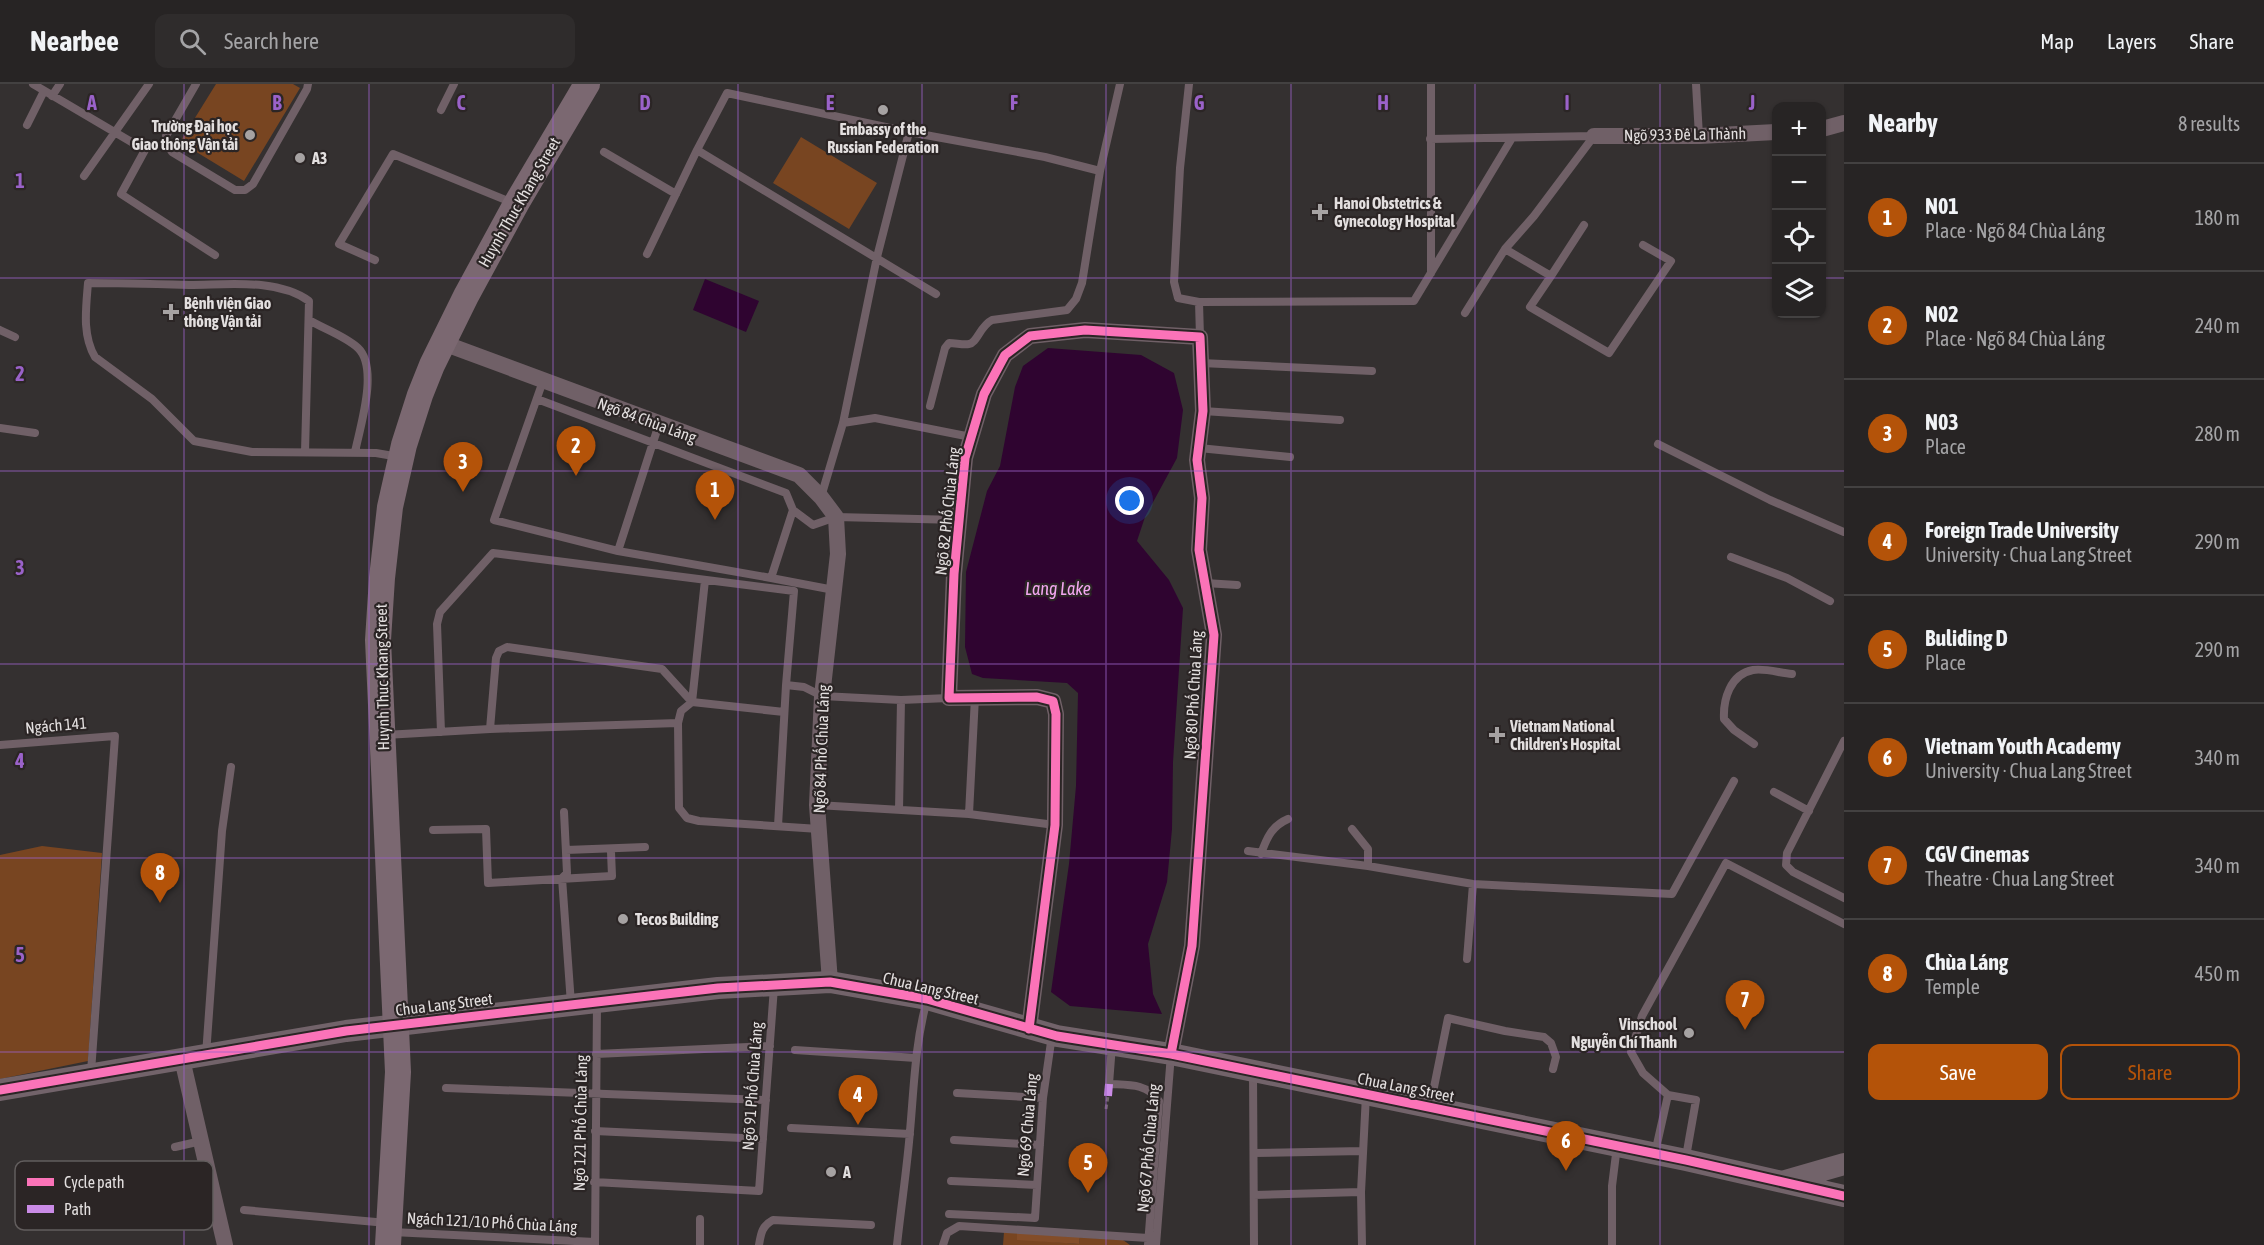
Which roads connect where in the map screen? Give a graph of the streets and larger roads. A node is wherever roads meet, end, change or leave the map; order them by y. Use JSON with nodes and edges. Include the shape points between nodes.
{"nodes":[{"id":1,"x":587,"y":84,"type":"edge"},
{"id":2,"x":1844,"y":123,"type":"edge"},
{"id":3,"x":1826,"y":128,"type":"edge"},
{"id":4,"x":1772,"y":132,"type":"edge"},
{"id":5,"x":1594,"y":136,"type":"road end"},
{"id":6,"x":1200,"y":337,"type":"joint"},
{"id":7,"x":442,"y":343,"type":"junction"},
{"id":8,"x":836,"y":517,"type":"joint"},
{"id":9,"x":830,"y":982,"type":"junction"},
{"id":10,"x":396,"y":1025,"type":"junction"},
{"id":11,"x":1029,"y":1029,"type":"junction"},
{"id":12,"x":1171,"y":1054,"type":"junction"},
{"id":13,"x":182,"y":1059,"type":"junction"},
{"id":14,"x":0,"y":1090,"type":"edge"},
{"id":15,"x":206,"y":1161,"type":"edge"},
{"id":16,"x":1844,"y":1164,"type":"edge"},
{"id":17,"x":1784,"y":1181,"type":"junction"},
{"id":18,"x":213,"y":1193,"type":"edge"},
{"id":19,"x":1844,"y":1196,"type":"edge"},
{"id":20,"x":388,"y":1233,"type":"edge"},
{"id":21,"x":225,"y":1245,"type":"edge"}],
"edges":[{"from":1,"to":7,"type":"main road","name":"Huynh Thuc Khang Street","via":[[516,204]]},
{"from":2,"to":3,"type":"street"},
{"from":4,"to":5,"type":"street","name":"Ngõ 933 Đê La Thành"},
{"from":6,"to":11,"type":"street","name":"Ngõ 82 Phố Chùa Láng","via":[[1085,330],[1030,336],[1005,355],[984,394],[964,458],[949,698],[1037,697],[1053,701],[1056,714],[1055,825]]},
{"from":6,"to":12,"type":"street","name":"Ngõ 80 Phố Chùa Láng","via":[[1203,411],[1197,460],[1202,498],[1199,550],[1214,635],[1192,946]]},
{"from":7,"to":8,"type":"street","name":"Ngõ 84 Chùa Láng","via":[[799,475]]},
{"from":7,"to":10,"type":"main road","name":"Huynh Thuc Khang Street","via":[[420,395],[390,507],[378,640]]},
{"from":8,"to":9,"type":"street","name":"Ngõ 84 Phố Chùa Láng","via":[[838,554],[822,696],[817,805]]},
{"from":9,"to":10,"type":"street","name":"Chua Lang Street","via":[[597,1001]]},
{"from":9,"to":11,"type":"street","name":"Chua Lang Street","via":[[927,999]]},
{"from":10,"to":13,"type":"street","name":"Chua Lang Street"},
{"from":10,"to":20,"type":"main road","name":"Huynh Thuc Khang Street","via":[[399,1072]]},
{"from":11,"to":12,"type":"street","name":"Chua Lang Street"},
{"from":12,"to":17,"type":"street","name":"Chua Lang Street"},
{"from":13,"to":14,"type":"street","name":"Chua Lang Street"},
{"from":13,"to":15,"type":"street"},
{"from":16,"to":17,"type":"street"},
{"from":17,"to":19,"type":"street","name":"Chua Lang Street"},
{"from":18,"to":21,"type":"street"}]}
